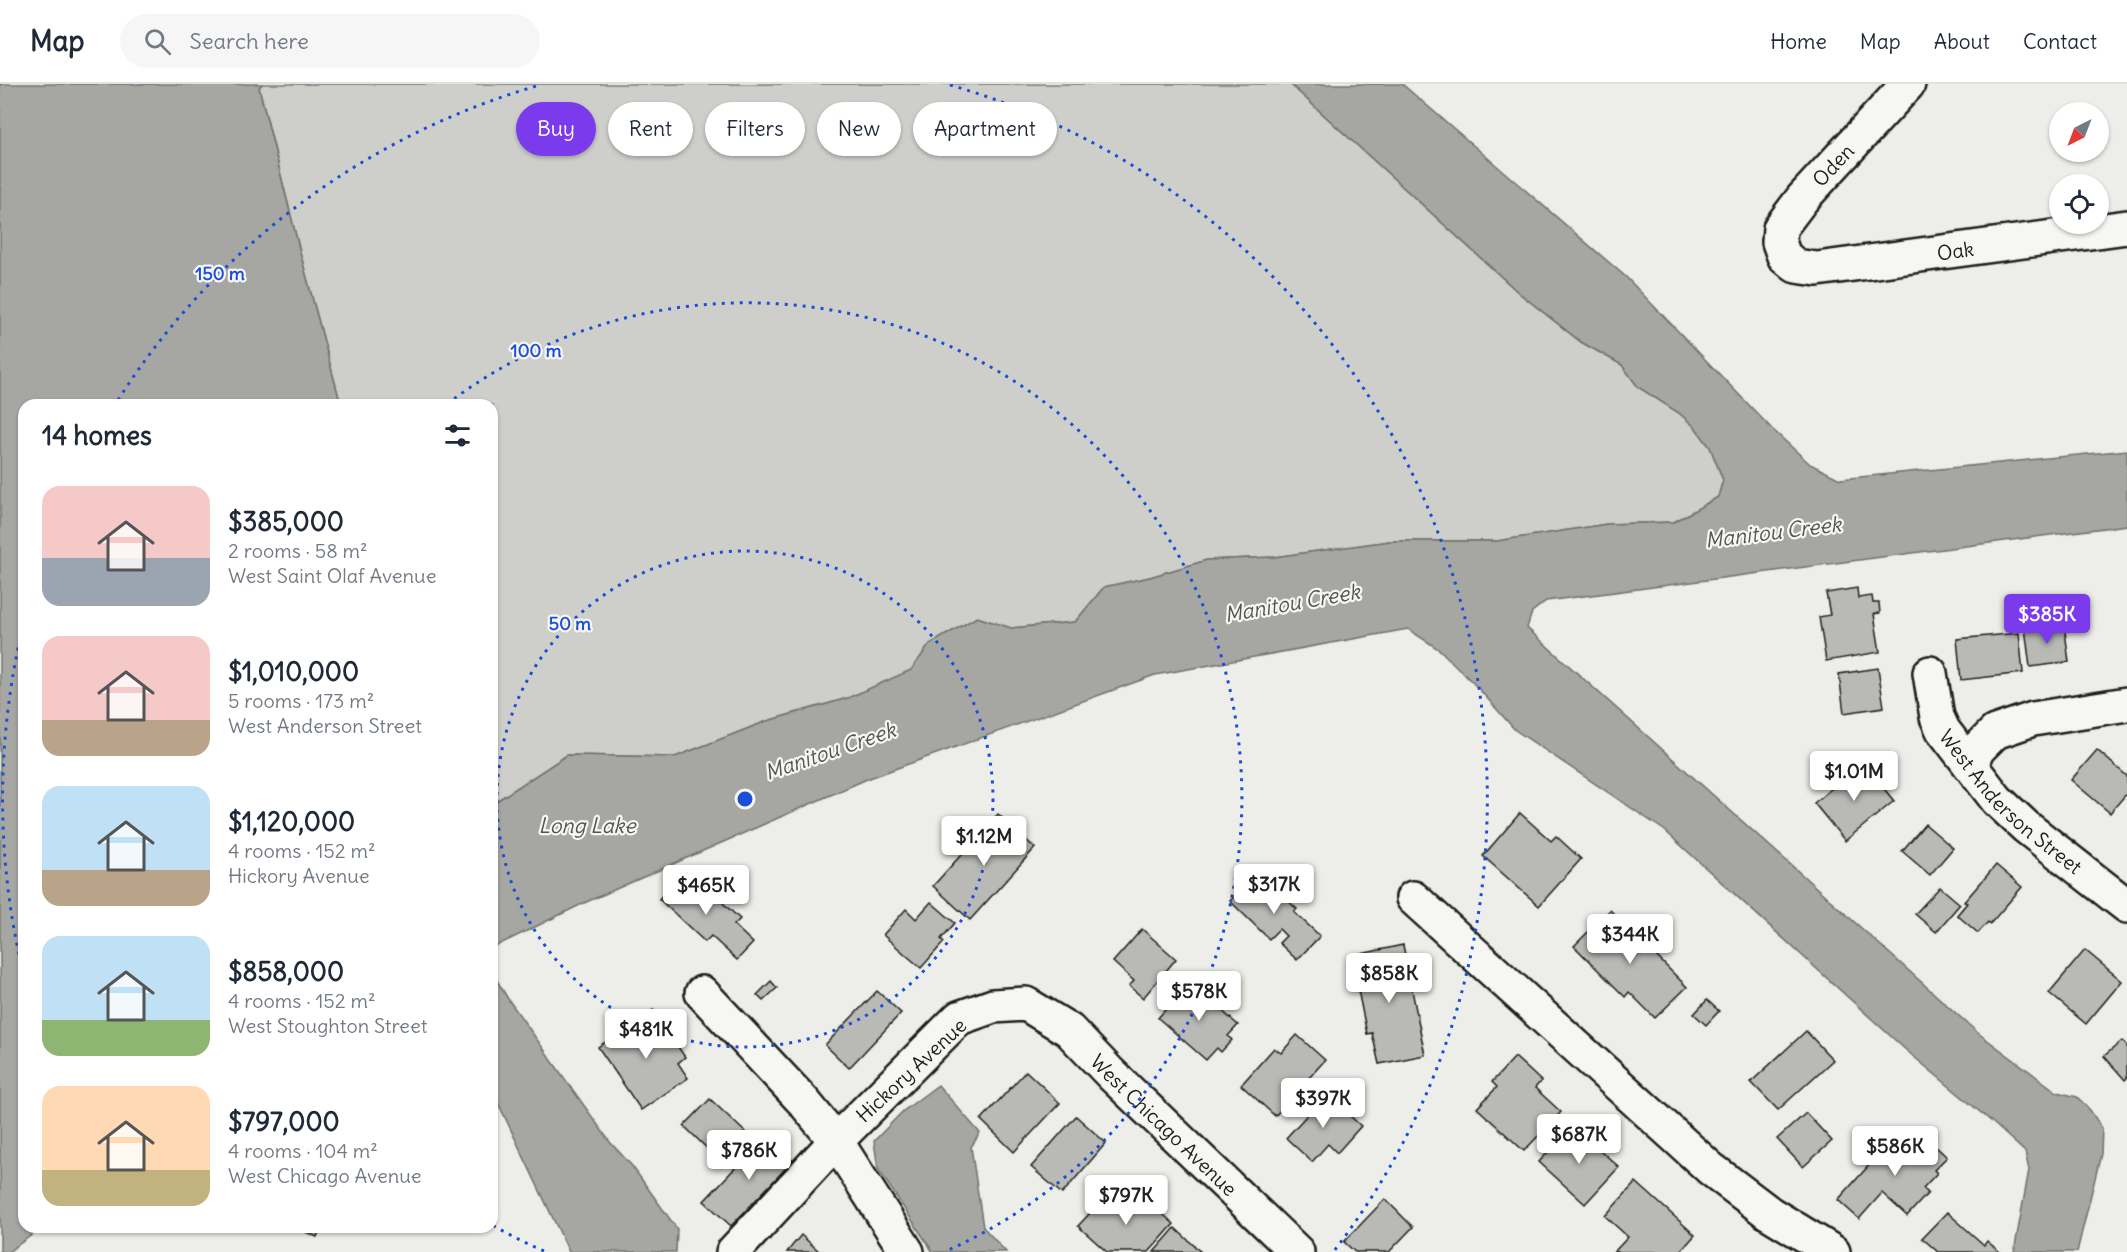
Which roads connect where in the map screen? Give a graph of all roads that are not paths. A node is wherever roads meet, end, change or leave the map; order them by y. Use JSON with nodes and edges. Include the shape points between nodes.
{"nodes":[{"id":1,"x":1908,"y":84,"type":"edge"},
{"id":2,"x":2127,"y":227,"type":"edge"},
{"id":3,"x":1784,"y":256,"type":"joint"},
{"id":4,"x":1930,"y":673,"type":"dead end"},
{"id":5,"x":2127,"y":704,"type":"edge"},
{"id":6,"x":1970,"y":765,"type":"junction"},
{"id":7,"x":1413,"y":898,"type":"dead end"},
{"id":8,"x":2127,"y":906,"type":"edge"},
{"id":9,"x":702,"y":993,"type":"dead end"},
{"id":10,"x":1026,"y":1005,"type":"joint"},
{"id":11,"x":836,"y":1141,"type":"junction"},
{"id":12,"x":733,"y":1252,"type":"edge"},
{"id":13,"x":907,"y":1252,"type":"edge"},
{"id":14,"x":1297,"y":1252,"type":"edge"},
{"id":15,"x":1833,"y":1252,"type":"edge"}],
"edges":[{"from":1,"to":3,"type":"street","name":"Oden","via":[[1780,228]]},
{"from":2,"to":3,"type":"street","name":"Oak","via":[[1817,269],[1796,266]]},
{"from":4,"to":6,"type":"street","name":"West Anderson Street","via":[[1937,717]]},
{"from":5,"to":6,"type":"street","via":[[2032,719],[1995,732],[1978,749]]},
{"from":6,"to":8,"type":"street","name":"West Anderson Street","via":[[1997,800],[2026,827]]},
{"from":7,"to":15,"type":"street","via":[[1711,1169],[1769,1213]]},
{"from":9,"to":11,"type":"street"},
{"from":10,"to":11,"type":"street","name":"Hickory Avenue","via":[[993,1006],[959,1018]]},
{"from":10,"to":14,"type":"street","name":"West Chicago Avenue","via":[[1069,1030]]},
{"from":11,"to":12,"type":"street","name":"Hickory Avenue"},
{"from":11,"to":13,"type":"street"}]}
